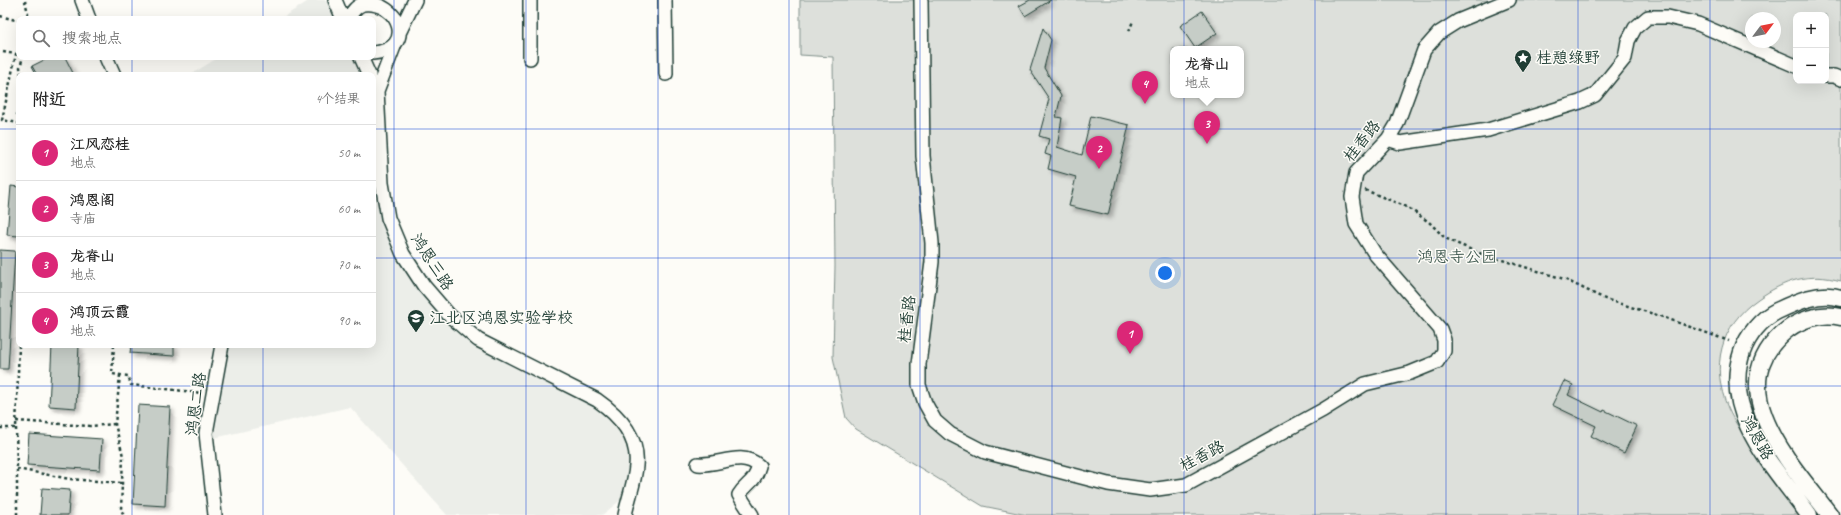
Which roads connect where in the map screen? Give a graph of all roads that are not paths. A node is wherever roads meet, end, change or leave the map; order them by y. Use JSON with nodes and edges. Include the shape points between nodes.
{"nodes":[{"id":1,"x":82,"y":0,"type":"edge"},
{"id":2,"x":335,"y":0,"type":"edge"},
{"id":3,"x":415,"y":0,"type":"edge"},
{"id":4,"x":530,"y":0,"type":"edge"},
{"id":5,"x":665,"y":0,"type":"edge"},
{"id":6,"x":921,"y":0,"type":"edge"},
{"id":7,"x":1509,"y":0,"type":"edge"},
{"id":8,"x":378,"y":1,"type":"edge"},
{"id":9,"x":88,"y":16,"type":"edge"},
{"id":10,"x":342,"y":16,"type":"edge"},
{"id":11,"x":351,"y":16,"type":"edge"},
{"id":12,"x":397,"y":39,"type":"junction"},
{"id":13,"x":376,"y":54,"type":"edge"},
{"id":14,"x":530,"y":58,"type":"dead end"},
{"id":15,"x":107,"y":60,"type":"edge"},
{"id":16,"x":362,"y":60,"type":"edge"},
{"id":17,"x":1793,"y":65,"type":"edge"},
{"id":18,"x":113,"y":72,"type":"edge"},
{"id":19,"x":368,"y":72,"type":"edge"},
{"id":20,"x":666,"y":74,"type":"dead end"},
{"id":21,"x":1829,"y":76,"type":"edge"},
{"id":22,"x":1841,"y":79,"type":"edge"},
{"id":23,"x":376,"y":85,"type":"edge"},
{"id":24,"x":376,"y":101,"type":"edge"},
{"id":25,"x":1388,"y":139,"type":"junction"},
{"id":26,"x":1841,"y":298,"type":"edge"},
{"id":27,"x":1841,"y":317,"type":"edge"},
{"id":28,"x":221,"y":348,"type":"edge"},
{"id":29,"x":698,"y":464,"type":"dead end"},
{"id":30,"x":624,"y":513,"type":"edge"},
{"id":31,"x":215,"y":515,"type":"edge"},
{"id":32,"x":752,"y":515,"type":"edge"},
{"id":33,"x":1809,"y":515,"type":"edge"},
{"id":34,"x":1830,"y":515,"type":"edge"}],
"edges":[{"from":1,"to":9,"type":"street"},
{"from":2,"to":10,"type":"street"},
{"from":3,"to":12,"type":"street"},
{"from":4,"to":14,"type":"street"},
{"from":5,"to":20,"type":"street"},
{"from":6,"to":25,"type":"street","name":"桂香路","via":[[923,156],[932,262],[919,364],[919,385],[935,421],[950,434],[985,452],[1108,484],[1150,490],[1186,485],[1323,410],[1365,384],[1410,373],[1437,362],[1444,351],[1440,329],[1375,254],[1356,224],[1352,197],[1356,173]]},
{"from":7,"to":25,"type":"street","name":"桂香路","via":[[1458,21],[1439,33],[1424,50],[1397,124]]},
{"from":8,"to":11,"type":"street","via":[[361,4]]},
{"from":8,"to":12,"type":"street","via":[[393,10],[399,19]]},
{"from":12,"to":13,"type":"street","via":[[388,49]]},
{"from":12,"to":23,"type":"street"},
{"from":15,"to":18,"type":"street"},
{"from":16,"to":19,"type":"street"},
{"from":17,"to":25,"type":"street","via":[[1698,24],[1668,16],[1648,17],[1628,40],[1624,58],[1590,98],[1488,130],[1400,143]]},
{"from":21,"to":22,"type":"street"},
{"from":24,"to":30,"type":"street","name":"鸿恩三路","via":[[382,183],[388,218],[403,254],[424,286],[449,316],[478,340],[597,400],[613,411],[627,428],[635,446],[636,466]]},
{"from":26,"to":33,"type":"main road","name":"鸿恩路","via":[[1815,297],[1773,313],[1756,328],[1745,345],[1738,364],[1736,385],[1740,407],[1749,430]]},
{"from":27,"to":34,"type":"main road","name":"鸿恩路","via":[[1817,316],[1786,330],[1772,343],[1762,358],[1758,374],[1761,406],[1775,442]]},
{"from":28,"to":31,"type":"street","name":"鸿恩二路","via":[[206,433]]},
{"from":29,"to":32,"type":"street","via":[[707,465],[740,458],[753,461],[759,466],[750,485],[739,495]]}]}
